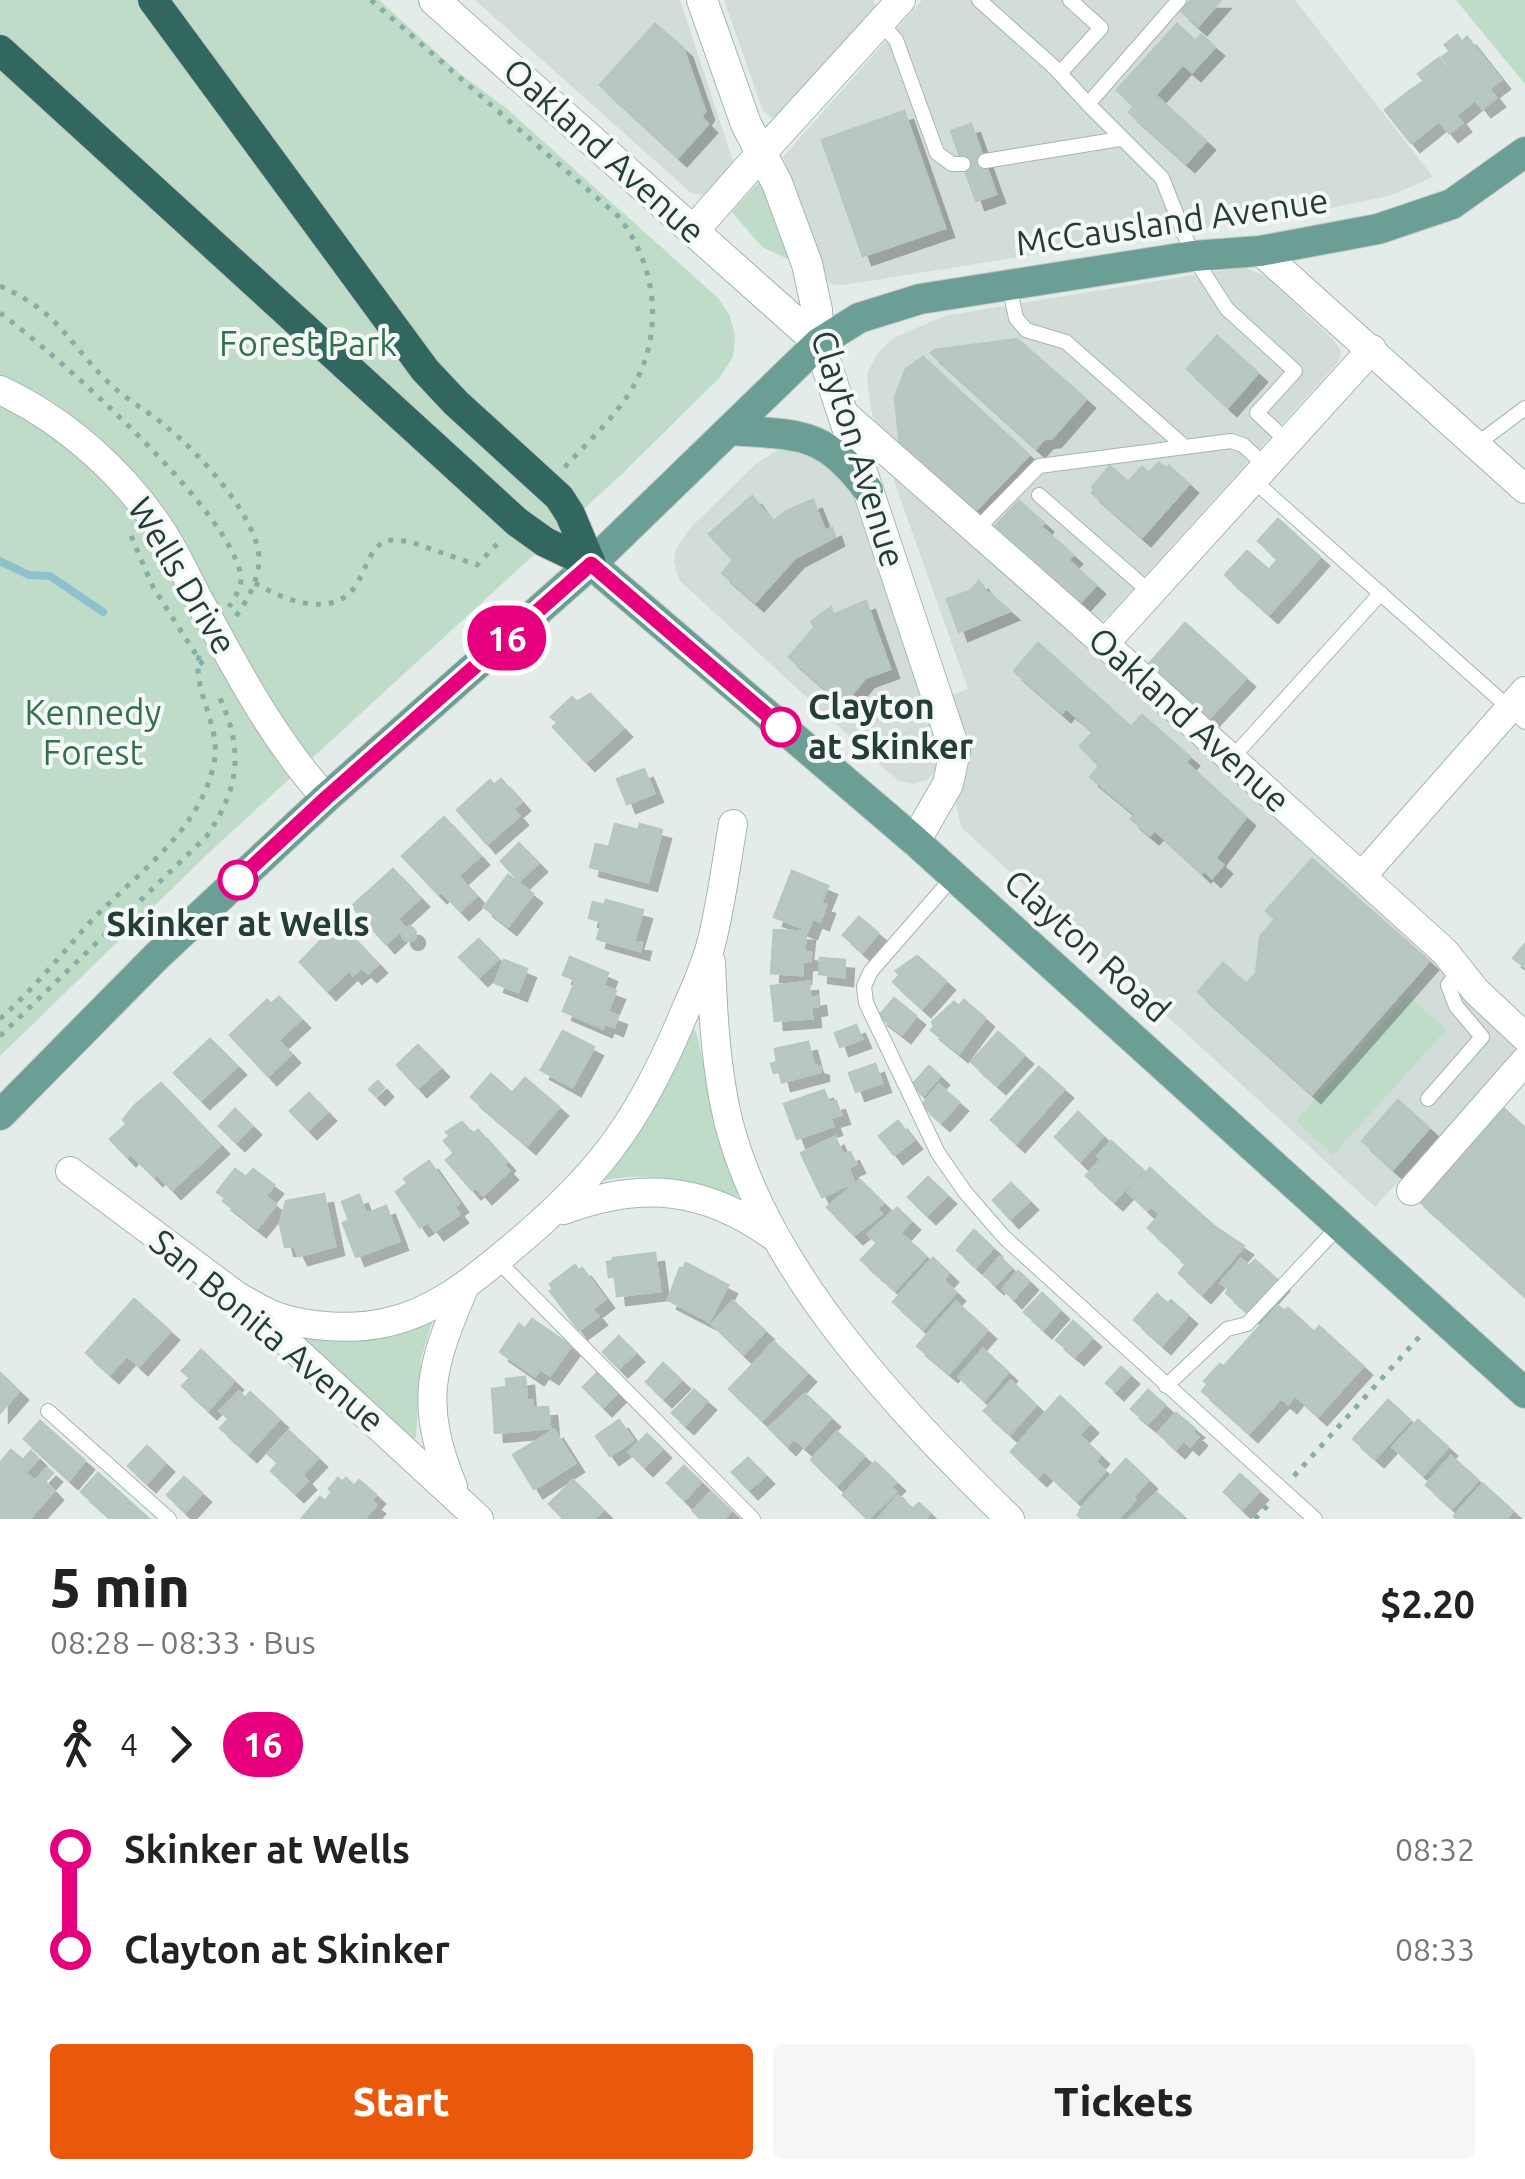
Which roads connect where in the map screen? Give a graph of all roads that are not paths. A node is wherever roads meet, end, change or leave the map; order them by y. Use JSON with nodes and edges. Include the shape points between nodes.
{"nodes":[{"id":1,"x":154,"y":0,"type":"edge"},
{"id":2,"x":434,"y":0,"type":"edge"},
{"id":3,"x":702,"y":0,"type":"edge"},
{"id":4,"x":901,"y":0,"type":"edge"},
{"id":5,"x":979,"y":0,"type":"edge"},
{"id":6,"x":1070,"y":0,"type":"edge"},
{"id":7,"x":1179,"y":0,"type":"edge"},
{"id":8,"x":880,"y":22,"type":"junction"},
{"id":9,"x":0,"y":50,"type":"edge"},
{"id":10,"x":1060,"y":74,"type":"junction"},
{"id":11,"x":1088,"y":104,"type":"junction"},
{"id":12,"x":1120,"y":139,"type":"junction"},
{"id":13,"x":1525,"y":152,"type":"edge"},
{"id":14,"x":760,"y":154,"type":"junction"},
{"id":15,"x":985,"y":161,"type":"dead end"},
{"id":16,"x":963,"y":164,"type":"dead end"},
{"id":17,"x":693,"y":231,"type":"junction"},
{"id":18,"x":1260,"y":251,"type":"junction"},
{"id":19,"x":1193,"y":256,"type":"junction"},
{"id":20,"x":1008,"y":284,"type":"junction"},
{"id":21,"x":819,"y":342,"type":"junction"},
{"id":22,"x":1372,"y":349,"type":"junction"},
{"id":23,"x":0,"y":390,"type":"edge"},
{"id":24,"x":1525,"y":408,"type":"edge"},
{"id":25,"x":843,"y":413,"type":"junction"},
{"id":26,"x":729,"y":430,"type":"junction"},
{"id":27,"x":1288,"y":442,"type":"junction"},
{"id":28,"x":1476,"y":444,"type":"junction"},
{"id":29,"x":1185,"y":447,"type":"junction"},
{"id":30,"x":1260,"y":473,"type":"junction"},
{"id":31,"x":1525,"y":488,"type":"edge"},
{"id":32,"x":868,"y":490,"type":"junction"},
{"id":33,"x":1039,"y":494,"type":"dead end"},
{"id":34,"x":977,"y":529,"type":"junction"},
{"id":35,"x":591,"y":564,"type":"junction"},
{"id":36,"x":1152,"y":593,"type":"junction"},
{"id":37,"x":1381,"y":594,"type":"junction"},
{"id":38,"x":1105,"y":643,"type":"junction"},
{"id":39,"x":1520,"y":707,"type":"edge"},
{"id":40,"x":1232,"y":758,"type":"junction"},
{"id":41,"x":326,"y":798,"type":"junction"},
{"id":42,"x":734,"y":824,"type":"dead end"},
{"id":43,"x":915,"y":841,"type":"junction"},
{"id":44,"x":954,"y":876,"type":"junction"},
{"id":45,"x":1362,"y":876,"type":"junction"},
{"id":46,"x":711,"y":946,"type":"junction"},
{"id":47,"x":1460,"y":970,"type":"junction"},
{"id":48,"x":1525,"y":1038,"type":"edge"},
{"id":49,"x":1525,"y":1061,"type":"edge"},
{"id":50,"x":1428,"y":1099,"type":"dead end"},
{"id":51,"x":0,"y":1115,"type":"edge"},
{"id":52,"x":70,"y":1171,"type":"dead end"},
{"id":53,"x":1410,"y":1191,"type":"dead end"},
{"id":54,"x":553,"y":1214,"type":"junction"},
{"id":55,"x":1340,"y":1224,"type":"junction"},
{"id":56,"x":774,"y":1237,"type":"junction"},
{"id":57,"x":497,"y":1260,"type":"junction"},
{"id":58,"x":464,"y":1288,"type":"junction"},
{"id":59,"x":237,"y":1296,"type":"junction"},
{"id":60,"x":1166,"y":1386,"type":"junction"},
{"id":61,"x":1525,"y":1393,"type":"edge"},
{"id":62,"x":48,"y":1410,"type":"dead end"},
{"id":63,"x":458,"y":1498,"type":"junction"},
{"id":64,"x":169,"y":1519,"type":"edge"},
{"id":65,"x":480,"y":1519,"type":"edge"},
{"id":66,"x":753,"y":1519,"type":"edge"},
{"id":67,"x":1010,"y":1519,"type":"edge"},
{"id":68,"x":1315,"y":1519,"type":"edge"}],
"edges":[{"from":1,"to":35,"type":"highway","via":[[425,370],[559,497]]},
{"from":2,"to":17,"type":"street","name":"Oakland Avenue"},
{"from":3,"to":14,"type":"street","name":"Clayton Avenue"},
{"from":4,"to":8,"type":"street"},
{"from":5,"to":10,"type":"lane"},
{"from":6,"to":10,"type":"lane","via":[[1101,28]]},
{"from":7,"to":11,"type":"lane"},
{"from":8,"to":14,"type":"street"},
{"from":8,"to":16,"type":"lane","via":[[896,40],[937,153]]},
{"from":9,"to":35,"type":"highway","via":[[517,522]]},
{"from":10,"to":11,"type":"lane"},
{"from":11,"to":12,"type":"lane"},
{"from":12,"to":15,"type":"lane"},
{"from":12,"to":19,"type":"lane","via":[[1164,182]]},
{"from":13,"to":18,"type":"main road","name":"McCausland Avenue","via":[[1452,204],[1421,217]]},
{"from":14,"to":17,"type":"street"},
{"from":14,"to":21,"type":"street","name":"Clayton Avenue","via":[[807,264]]},
{"from":17,"to":21,"type":"street","name":"Oakland Avenue"},
{"from":18,"to":19,"type":"main road","name":"McCausland Avenue"},
{"from":18,"to":22,"type":"street"},
{"from":19,"to":20,"type":"main road","name":"McCausland Avenue"},
{"from":19,"to":27,"type":"lane","via":[[1226,309],[1295,370],[1257,414]]},
{"from":20,"to":21,"type":"main road","name":"McCausland Avenue","via":[[890,307]]},
{"from":20,"to":29,"type":"lane","via":[[1026,330],[1066,342]]},
{"from":21,"to":25,"type":"street","name":"Clayton Avenue"},
{"from":21,"to":26,"type":"main road","name":"McCausland Avenue"},
{"from":22,"to":27,"type":"street"},
{"from":22,"to":28,"type":"street"},
{"from":23,"to":41,"type":"street","name":"Wells Drive","via":[[54,421],[131,490],[162,531],[284,747]]},
{"from":24,"to":28,"type":"lane"},
{"from":25,"to":32,"type":"street","name":"Clayton Avenue"},
{"from":25,"to":34,"type":"street","name":"Oakland Avenue"},
{"from":26,"to":32,"type":"main road","via":[[816,441],[840,456]]},
{"from":26,"to":35,"type":"main road","name":"McCausland Avenue"},
{"from":27,"to":30,"type":"street"},
{"from":28,"to":31,"type":"street"},
{"from":29,"to":30,"type":"lane","via":[[1232,441],[1243,445]]},
{"from":29,"to":34,"type":"lane","via":[[1040,466]]},
{"from":30,"to":36,"type":"street"},
{"from":30,"to":37,"type":"lane"},
{"from":32,"to":43,"type":"street","name":"Clayton Avenue","via":[[955,750],[948,784]]},
{"from":33,"to":36,"type":"lane"},
{"from":34,"to":38,"type":"street","name":"Oakland Avenue"},
{"from":35,"to":41,"type":"main road","name":"McCausland Avenue"},
{"from":35,"to":43,"type":"main road","name":"Clayton Road"},
{"from":36,"to":38,"type":"street"},
{"from":37,"to":39,"type":"lane"},
{"from":37,"to":40,"type":"lane"},
{"from":38,"to":40,"type":"street","name":"Oakland Avenue"},
{"from":39,"to":45,"type":"street"},
{"from":40,"to":45,"type":"street","name":"Oakland Avenue"},
{"from":41,"to":51,"type":"main road","name":"McCausland Avenue","via":[[156,956]]},
{"from":42,"to":46,"type":"street"},
{"from":43,"to":44,"type":"main road","name":"Clayton Road"},
{"from":44,"to":55,"type":"main road","name":"Clayton Road"},
{"from":44,"to":60,"type":"lane","via":[[872,971],[864,986],[866,1003],[938,1153],[964,1192],[1024,1259]]},
{"from":45,"to":47,"type":"street","name":"Oakland Avenue"},
{"from":46,"to":54,"type":"street","via":[[627,1130]]},
{"from":46,"to":56,"type":"street","via":[[728,1120]]},
{"from":47,"to":48,"type":"street","name":"Oakland Avenue"},
{"from":47,"to":50,"type":"lane","via":[[1448,985],[1482,1037]]},
{"from":49,"to":53,"type":"street"},
{"from":52,"to":59,"type":"street","name":"San Bonita Avenue"},
{"from":54,"to":56,"type":"street","via":[[602,1196],[682,1195],[733,1211]]},
{"from":54,"to":57,"type":"street"},
{"from":55,"to":60,"type":"lane","via":[[1247,1324],[1227,1329]]},
{"from":55,"to":61,"type":"main road","name":"Clayton Road"},
{"from":56,"to":67,"type":"street","via":[[864,1362]]},
{"from":57,"to":58,"type":"street"},
{"from":57,"to":66,"type":"lane"},
{"from":58,"to":59,"type":"street","via":[[385,1323],[352,1327],[278,1316]]},
{"from":58,"to":63,"type":"street","name":"San Bonita Avenue","via":[[438,1350],[432,1389],[437,1440]]},
{"from":59,"to":63,"type":"street","name":"San Bonita Avenue"},
{"from":60,"to":68,"type":"lane"},
{"from":62,"to":64,"type":"lane"},
{"from":63,"to":65,"type":"street","name":"San Bonita Avenue"}]}
